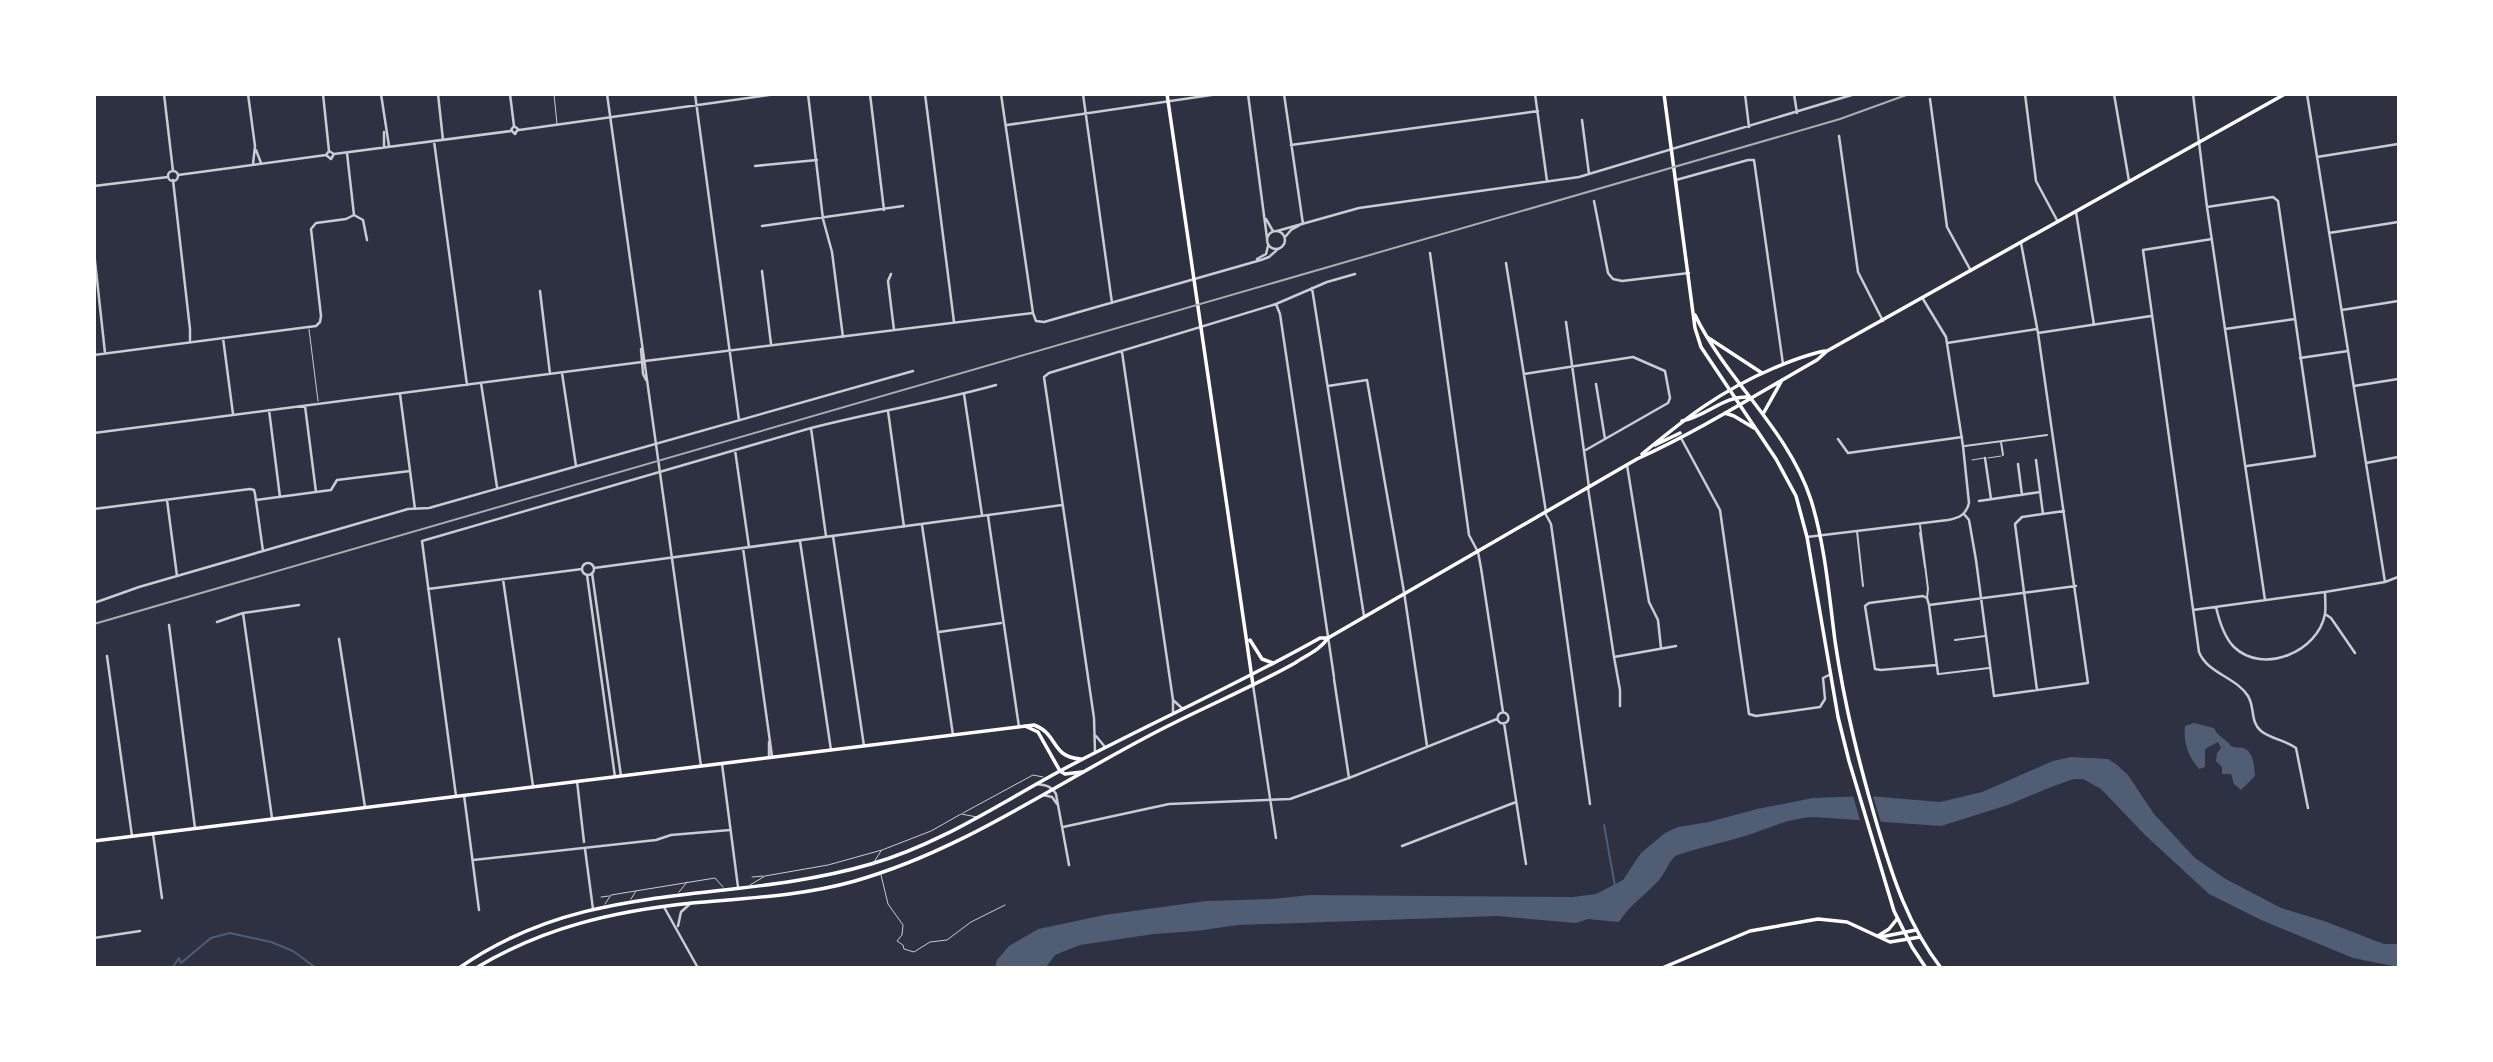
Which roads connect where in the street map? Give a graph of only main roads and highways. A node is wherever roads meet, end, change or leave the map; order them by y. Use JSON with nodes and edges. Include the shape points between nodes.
{"nodes":[{"id":1,"x":1167,"y":94,"type":"edge"},
{"id":2,"x":1664,"y":94,"type":"edge"},
{"id":3,"x":2285,"y":94,"type":"edge"},
{"id":4,"x":1694,"y":313,"type":"junction"},
{"id":5,"x":1705,"y":336,"type":"junction"},
{"id":6,"x":1827,"y":351,"type":"junction"},
{"id":7,"x":1762,"y":373,"type":"junction"},
{"id":8,"x":1782,"y":380,"type":"junction"},
{"id":9,"x":1740,"y":384,"type":"junction"},
{"id":10,"x":1729,"y":389,"type":"junction"},
{"id":11,"x":1734,"y":397,"type":"junction"},
{"id":12,"x":1751,"y":397,"type":"junction"},
{"id":13,"x":1739,"y":404,"type":"junction"},
{"id":14,"x":1724,"y":413,"type":"junction"},
{"id":15,"x":1763,"y":414,"type":"junction"},
{"id":16,"x":1681,"y":421,"type":"junction"},
{"id":17,"x":1756,"y":429,"type":"junction"},
{"id":18,"x":1681,"y":435,"type":"junction"},
{"id":19,"x":1653,"y":445,"type":"junction"},
{"id":20,"x":1637,"y":459,"type":"junction"},
{"id":21,"x":1247,"y":632,"type":"junction"},
{"id":22,"x":1328,"y":638,"type":"junction"},
{"id":23,"x":1275,"y":664,"type":"junction"},
{"id":24,"x":1253,"y":675,"type":"junction"},
{"id":25,"x":1253,"y":685,"type":"junction"},
{"id":26,"x":1040,"y":730,"type":"junction"},
{"id":27,"x":1053,"y":741,"type":"junction"},
{"id":28,"x":1047,"y":745,"type":"junction"},
{"id":29,"x":1083,"y":760,"type":"junction"},
{"id":30,"x":1060,"y":771,"type":"junction"},
{"id":31,"x":1082,"y":772,"type":"junction"},
{"id":32,"x":1023,"y":792,"type":"junction"},
{"id":33,"x":1029,"y":802,"type":"junction"},
{"id":34,"x":94,"y":841,"type":"edge"},
{"id":35,"x":738,"y":887,"type":"junction"},
{"id":36,"x":661,"y":896,"type":"junction"},
{"id":37,"x":739,"y":899,"type":"junction"},
{"id":38,"x":664,"y":907,"type":"junction"},
{"id":39,"x":1897,"y":919,"type":"junction"},
{"id":40,"x":1916,"y":930,"type":"junction"},
{"id":41,"x":1904,"y":933,"type":"junction"},
{"id":42,"x":1877,"y":937,"type":"junction"},
{"id":43,"x":1920,"y":937,"type":"junction"},
{"id":44,"x":1907,"y":940,"type":"junction"},
{"id":45,"x":459,"y":968,"type":"edge"},
{"id":46,"x":477,"y":968,"type":"edge"},
{"id":47,"x":1662,"y":968,"type":"edge"},
{"id":48,"x":1926,"y":968,"type":"edge"},
{"id":49,"x":1941,"y":968,"type":"edge"}],
"edges":[{"from":1,"to":21,"type":"main road"},
{"from":2,"to":4,"type":"main road"},
{"from":3,"to":6,"type":"main road"},
{"from":4,"to":5,"type":"main road"},
{"from":4,"to":10,"type":"main road","via":[[1702,347]]},
{"from":5,"to":7,"type":"main road"},
{"from":5,"to":9,"type":"main road"},
{"from":6,"to":7,"type":"main road"},
{"from":6,"to":8,"type":"main road"},
{"from":7,"to":9,"type":"main road"},
{"from":8,"to":12,"type":"main road"},
{"from":8,"to":15,"type":"main road"},
{"from":9,"to":10,"type":"main road"},
{"from":9,"to":12,"type":"main road"},
{"from":10,"to":11,"type":"main road"},
{"from":10,"to":16,"type":"main road"},
{"from":11,"to":12,"type":"main road"},
{"from":11,"to":13,"type":"main road"},
{"from":11,"to":16,"type":"main road","via":[[1697,418]]},
{"from":12,"to":13,"type":"main road"},
{"from":12,"to":15,"type":"main road"},
{"from":13,"to":14,"type":"main road"},
{"from":13,"to":17,"type":"main road"},
{"from":14,"to":17,"type":"main road"},
{"from":14,"to":18,"type":"main road"},
{"from":15,"to":40,"type":"main road","via":[[1801,476],[1819,535],[1858,761],[1899,896]]},
{"from":16,"to":18,"type":"main road"},
{"from":16,"to":19,"type":"main road"},
{"from":17,"to":39,"type":"main road","via":[[1792,488],[1807,537],[1849,761]]},
{"from":18,"to":19,"type":"main road"},
{"from":18,"to":20,"type":"main road"},
{"from":19,"to":20,"type":"main road"},
{"from":20,"to":22,"type":"main road"},
{"from":21,"to":23,"type":"main road","via":[[1257,654]]},
{"from":21,"to":24,"type":"main road"},
{"from":22,"to":23,"type":"main road","via":[[1320,638]]},
{"from":22,"to":25,"type":"main road","via":[[1323,646]]},
{"from":23,"to":24,"type":"main road"},
{"from":24,"to":25,"type":"main road"},
{"from":24,"to":29,"type":"main road"},
{"from":25,"to":31,"type":"main road"},
{"from":26,"to":27,"type":"main road"},
{"from":26,"to":28,"type":"main road"},
{"from":26,"to":34,"type":"main road","via":[[1025,726]]},
{"from":27,"to":28,"type":"main road"},
{"from":27,"to":29,"type":"main road","via":[[1061,754]]},
{"from":28,"to":30,"type":"main road"},
{"from":29,"to":30,"type":"main road"},
{"from":30,"to":31,"type":"main road"},
{"from":30,"to":32,"type":"main road"},
{"from":31,"to":33,"type":"main road"},
{"from":32,"to":33,"type":"main road"},
{"from":32,"to":35,"type":"main road","via":[[873,864],[805,880]]},
{"from":33,"to":37,"type":"main road","via":[[956,843],[881,873],[817,889]]},
{"from":35,"to":36,"type":"main road"},
{"from":35,"to":37,"type":"main road"},
{"from":36,"to":38,"type":"main road"},
{"from":36,"to":45,"type":"main road","via":[[552,919],[505,938]]},
{"from":37,"to":38,"type":"main road"},
{"from":38,"to":46,"type":"main road","via":[[558,929],[527,940]]},
{"from":39,"to":41,"type":"main road"},
{"from":39,"to":42,"type":"main road"},
{"from":40,"to":41,"type":"main road"},
{"from":40,"to":43,"type":"main road"},
{"from":41,"to":42,"type":"main road"},
{"from":41,"to":44,"type":"main road"},
{"from":42,"to":44,"type":"main road","via":[[1891,942]]},
{"from":42,"to":47,"type":"main road","via":[[1837,920],[1786,923],[1740,935]]},
{"from":43,"to":44,"type":"main road"},
{"from":43,"to":49,"type":"main road"},
{"from":44,"to":48,"type":"main road"}]}
